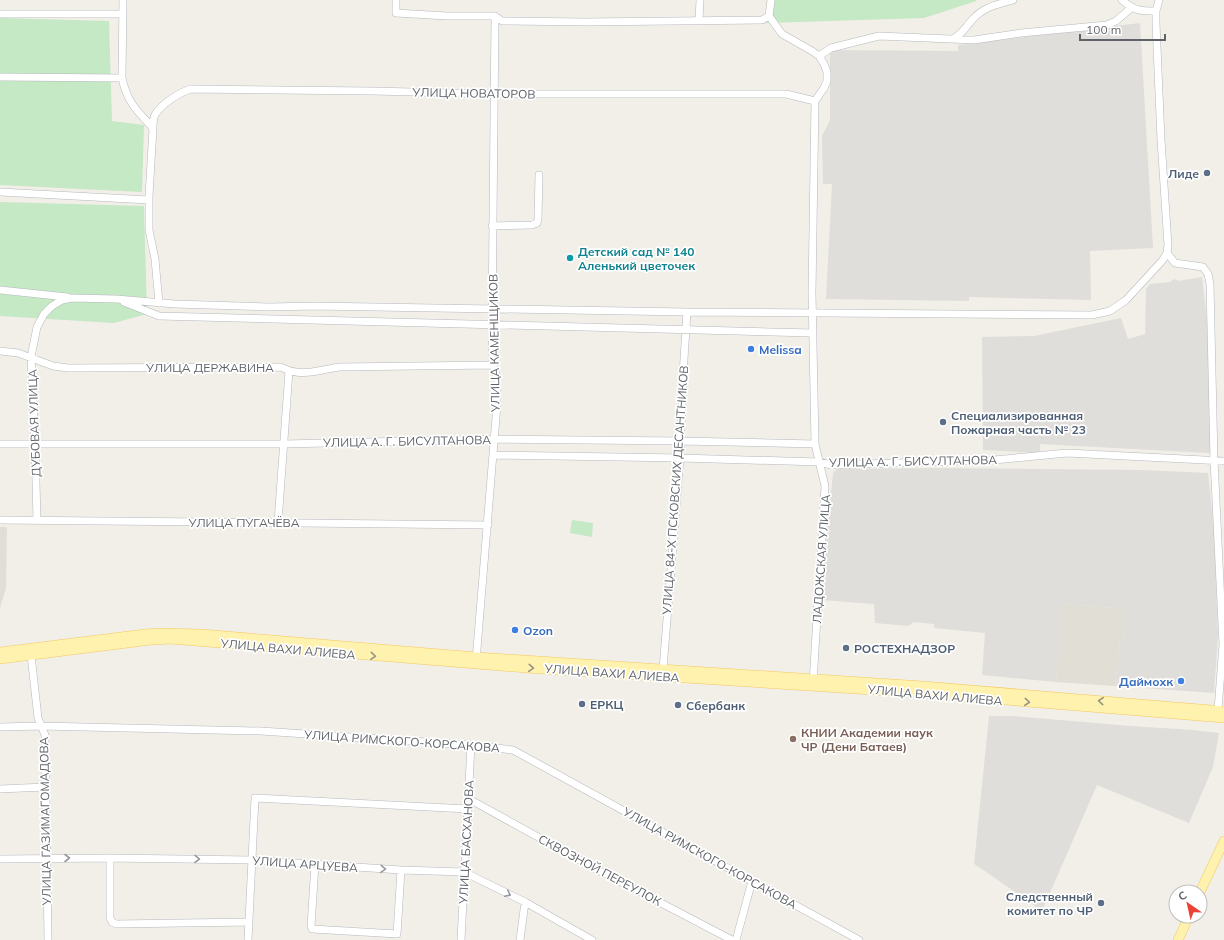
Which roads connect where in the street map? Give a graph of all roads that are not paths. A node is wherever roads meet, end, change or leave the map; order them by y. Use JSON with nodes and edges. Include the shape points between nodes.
{"nodes":[{"id":1,"x":123,"y":0,"type":"edge"},
{"id":2,"x":396,"y":0,"type":"edge"},
{"id":3,"x":700,"y":0,"type":"edge"},
{"id":4,"x":772,"y":0,"type":"edge"},
{"id":5,"x":1013,"y":0,"type":"edge"},
{"id":6,"x":1122,"y":0,"type":"edge"},
{"id":7,"x":1159,"y":0,"type":"edge"},
{"id":8,"x":1131,"y":8,"type":"junction"},
{"id":9,"x":1156,"y":11,"type":"junction"},
{"id":10,"x":0,"y":14,"type":"edge"},
{"id":11,"x":123,"y":14,"type":"junction"},
{"id":12,"x":495,"y":16,"type":"junction"},
{"id":13,"x":769,"y":16,"type":"junction"},
{"id":14,"x":700,"y":20,"type":"junction"},
{"id":15,"x":953,"y":39,"type":"junction"},
{"id":16,"x":819,"y":56,"type":"junction"},
{"id":17,"x":0,"y":78,"type":"edge"},
{"id":18,"x":122,"y":78,"type":"junction"},
{"id":19,"x":494,"y":94,"type":"junction"},
{"id":20,"x":815,"y":101,"type":"junction"},
{"id":21,"x":153,"y":128,"type":"junction"},
{"id":22,"x":539,"y":175,"type":"dead end"},
{"id":23,"x":0,"y":192,"type":"edge"},
{"id":24,"x":149,"y":200,"type":"junction"},
{"id":25,"x":492,"y":226,"type":"junction"},
{"id":26,"x":1167,"y":253,"type":"junction"},
{"id":27,"x":0,"y":290,"type":"edge"},
{"id":28,"x":72,"y":298,"type":"junction"},
{"id":29,"x":116,"y":298,"type":"junction"},
{"id":30,"x":159,"y":302,"type":"junction"},
{"id":31,"x":492,"y":309,"type":"junction"},
{"id":32,"x":687,"y":312,"type":"junction"},
{"id":33,"x":813,"y":313,"type":"junction"},
{"id":34,"x":492,"y":324,"type":"junction"},
{"id":35,"x":686,"y":329,"type":"junction"},
{"id":36,"x":813,"y":333,"type":"junction"},
{"id":37,"x":0,"y":351,"type":"edge"},
{"id":38,"x":31,"y":357,"type":"junction"},
{"id":39,"x":493,"y":364,"type":"junction"},
{"id":40,"x":289,"y":371,"type":"junction"},
{"id":41,"x":494,"y":439,"type":"junction"},
{"id":42,"x":680,"y":442,"type":"junction"},
{"id":43,"x":0,"y":444,"type":"edge"},
{"id":44,"x":35,"y":444,"type":"junction"},
{"id":45,"x":284,"y":444,"type":"junction"},
{"id":46,"x":815,"y":444,"type":"junction"},
{"id":47,"x":493,"y":455,"type":"junction"},
{"id":48,"x":680,"y":458,"type":"junction"},
{"id":49,"x":1214,"y":460,"type":"junction"},
{"id":50,"x":1224,"y":461,"type":"edge"},
{"id":51,"x":819,"y":462,"type":"junction"},
{"id":52,"x":0,"y":520,"type":"edge"},
{"id":53,"x":37,"y":520,"type":"junction"},
{"id":54,"x":278,"y":522,"type":"junction"},
{"id":55,"x":488,"y":525,"type":"junction"},
{"id":56,"x":0,"y":652,"type":"edge"},
{"id":57,"x":31,"y":655,"type":"junction"},
{"id":58,"x":0,"y":659,"type":"edge"},
{"id":59,"x":476,"y":660,"type":"junction"},
{"id":60,"x":663,"y":668,"type":"junction"},
{"id":61,"x":813,"y":682,"type":"junction"},
{"id":62,"x":1222,"y":713,"type":"edge"},
{"id":63,"x":41,"y":726,"type":"junction"},
{"id":64,"x":0,"y":727,"type":"edge"},
{"id":65,"x":472,"y":745,"type":"junction"},
{"id":66,"x":45,"y":787,"type":"junction"},
{"id":67,"x":0,"y":788,"type":"edge"},
{"id":68,"x":469,"y":799,"type":"junction"},
{"id":69,"x":468,"y":809,"type":"junction"},
{"id":70,"x":1224,"y":842,"type":"edge"},
{"id":71,"x":46,"y":858,"type":"junction"},
{"id":72,"x":110,"y":858,"type":"junction"},
{"id":73,"x":0,"y":859,"type":"edge"},
{"id":74,"x":252,"y":860,"type":"junction"},
{"id":75,"x":315,"y":864,"type":"junction"},
{"id":76,"x":401,"y":870,"type":"junction"},
{"id":77,"x":464,"y":872,"type":"junction"},
{"id":78,"x":752,"y":881,"type":"junction"},
{"id":79,"x":1204,"y":884,"type":"edge"},
{"id":80,"x":525,"y":902,"type":"junction"},
{"id":81,"x":249,"y":922,"type":"junction"},
{"id":82,"x":1185,"y":924,"type":"edge"},
{"id":83,"x":48,"y":940,"type":"edge"},
{"id":84,"x":248,"y":940,"type":"edge"},
{"id":85,"x":461,"y":940,"type":"edge"},
{"id":86,"x":520,"y":940,"type":"edge"},
{"id":87,"x":592,"y":940,"type":"edge"},
{"id":88,"x":732,"y":940,"type":"edge"},
{"id":89,"x":736,"y":940,"type":"edge"},
{"id":90,"x":859,"y":940,"type":"edge"},
{"id":91,"x":1178,"y":940,"type":"edge"}],
"edges":[{"from":1,"to":11,"type":"street"},
{"from":2,"to":12,"type":"street","via":[[396,13]]},
{"from":3,"to":14,"type":"street"},
{"from":4,"to":13,"type":"street"},
{"from":5,"to":15,"type":"street","via":[[986,8]]},
{"from":6,"to":8,"type":"street"},
{"from":7,"to":9,"type":"street"},
{"from":8,"to":9,"type":"street"},
{"from":8,"to":15,"type":"street","via":[[1116,22],[1107,25],[1021,33],[979,40]]},
{"from":9,"to":26,"type":"street"},
{"from":10,"to":11,"type":"street"},
{"from":11,"to":18,"type":"street"},
{"from":12,"to":14,"type":"street","via":[[502,22]]},
{"from":12,"to":19,"type":"street","name":"УЛИЦА КАМЕНЩИКОВ"},
{"from":13,"to":14,"type":"street","via":[[762,20]]},
{"from":13,"to":16,"type":"street","via":[[782,34]]},
{"from":15,"to":16,"type":"street","via":[[879,36],[831,48]]},
{"from":16,"to":20,"type":"street","via":[[827,72],[827,81]]},
{"from":17,"to":18,"type":"street"},
{"from":18,"to":21,"type":"street","via":[[131,105]]},
{"from":19,"to":20,"type":"street","name":"УЛИЦА НОВАТОРОВ","via":[[786,94]]},
{"from":19,"to":21,"type":"street","name":"УЛИЦА НОВАТОРОВ","via":[[191,89],[177,95],[161,108],[155,116]]},
{"from":19,"to":25,"type":"street","name":"УЛИЦА КАМЕНЩИКОВ"},
{"from":20,"to":33,"type":"street","name":"ЛАДОЖСКАЯ УЛИЦА"},
{"from":21,"to":24,"type":"street","name":"УЛИЦА НОВАТОРОВ"},
{"from":22,"to":25,"type":"street","via":[[537,223]]},
{"from":23,"to":24,"type":"street"},
{"from":24,"to":30,"type":"street","name":"УЛИЦА НОВАТОРОВ","via":[[149,230]]},
{"from":25,"to":31,"type":"street","name":"УЛИЦА КАМЕНЩИКОВ"},
{"from":26,"to":33,"type":"street","via":[[1126,300],[1110,311],[1101,313]]},
{"from":26,"to":49,"type":"street","via":[[1175,263],[1201,266],[1208,274]]},
{"from":27,"to":28,"type":"street"},
{"from":28,"to":29,"type":"street"},
{"from":28,"to":38,"type":"street","name":"ДУБОВАЯ УЛИЦА","via":[[62,300],[44,314],[37,327]]},
{"from":29,"to":30,"type":"street"},
{"from":29,"to":34,"type":"street","via":[[159,316]]},
{"from":30,"to":31,"type":"street"},
{"from":31,"to":32,"type":"street"},
{"from":31,"to":34,"type":"street","name":"УЛИЦА КАМЕНЩИКОВ"},
{"from":32,"to":33,"type":"street"},
{"from":32,"to":35,"type":"street","name":"УЛИЦА 84-Х ПСКОВСКИХ ДЕСАНТНИКОВ"},
{"from":33,"to":36,"type":"street","name":"ЛАДОЖСКАЯ УЛИЦА"},
{"from":34,"to":35,"type":"street"},
{"from":34,"to":39,"type":"street","name":"УЛИЦА КАМЕНЩИКОВ"},
{"from":35,"to":36,"type":"street"},
{"from":35,"to":42,"type":"street","name":"УЛИЦА 84-Х ПСКОВСКИХ ДЕСАНТНИКОВ"},
{"from":36,"to":46,"type":"street","name":"ЛАДОЖСКАЯ УЛИЦА"},
{"from":37,"to":38,"type":"street","name":"УЛИЦА ДЕРЖАВИНА"},
{"from":38,"to":40,"type":"street","name":"УЛИЦА ДЕРЖАВИНА","via":[[53,366],[68,368],[282,367]]},
{"from":38,"to":44,"type":"street","name":"ДУБОВАЯ УЛИЦА"},
{"from":39,"to":40,"type":"street","name":"УЛИЦА ДЕРЖАВИНА","via":[[339,367],[307,373]]},
{"from":39,"to":41,"type":"street","name":"УЛИЦА КАМЕНЩИКОВ","via":[[497,378]]},
{"from":40,"to":45,"type":"street"},
{"from":41,"to":42,"type":"street","name":"УЛИЦА А. Г. БИСУЛТАНОВА"},
{"from":41,"to":45,"type":"street","name":"УЛИЦА А. Г. БИСУЛТАНОВА"},
{"from":41,"to":47,"type":"street","name":"УЛИЦА КАМЕНЩИКОВ"},
{"from":42,"to":46,"type":"street","name":"УЛИЦА А. Г. БИСУЛТАНОВА"},
{"from":42,"to":48,"type":"street","name":"УЛИЦА 84-Х ПСКОВСКИХ ДЕСАНТНИКОВ"},
{"from":43,"to":44,"type":"street","name":"УЛИЦА А. Г. БИСУЛТАНОВА"},
{"from":44,"to":45,"type":"street","name":"УЛИЦА А. Г. БИСУЛТАНОВА"},
{"from":44,"to":53,"type":"street","name":"ДУБОВАЯ УЛИЦА"},
{"from":45,"to":54,"type":"street"},
{"from":46,"to":51,"type":"street","name":"ЛАДОЖСКАЯ УЛИЦА"},
{"from":47,"to":48,"type":"street","name":"УЛИЦА А. Г. БИСУЛТАНОВА"},
{"from":47,"to":55,"type":"street","name":"УЛИЦА КАМЕНЩИКОВ"},
{"from":48,"to":51,"type":"street","name":"УЛИЦА А. Г. БИСУЛТАНОВА"},
{"from":48,"to":60,"type":"street","name":"УЛИЦА 84-Х ПСКОВСКИХ ДЕСАНТНИКОВ"},
{"from":49,"to":50,"type":"street","name":"УЛИЦА А. Г. БИСУЛТАНОВА"},
{"from":49,"to":51,"type":"street","name":"УЛИЦА А. Г. БИСУЛТАНОВА","via":[[1067,453],[994,460],[831,465]]},
{"from":49,"to":62,"type":"street","via":[[1223,644]]},
{"from":51,"to":61,"type":"street","name":"ЛАДОЖСКАЯ УЛИЦА","via":[[826,486]]},
{"from":52,"to":53,"type":"street","name":"УЛИЦА ПУГАЧЁВА"},
{"from":53,"to":54,"type":"street","name":"УЛИЦА ПУГАЧЁВА"},
{"from":54,"to":55,"type":"street","name":"УЛИЦА ПУГАЧЁВА"},
{"from":55,"to":59,"type":"street","name":"УЛИЦА КАМЕНЩИКОВ"},
{"from":56,"to":59,"type":"main road","name":"УЛИЦА ВАХИ АЛИЕВА","via":[[162,633],[201,634]]},
{"from":57,"to":58,"type":"main road","name":"УЛИЦА ВАХИ АЛИЕВА"},
{"from":57,"to":59,"type":"main road","name":"УЛИЦА ВАХИ АЛИЕВА","one_way":true,"via":[[170,639]]},
{"from":57,"to":63,"type":"street","name":"УЛИЦА ГАЗИМАГОМАДОВА"},
{"from":59,"to":60,"type":"main road","name":"УЛИЦА ВАХИ АЛИЕВА"},
{"from":59,"to":61,"type":"main road","name":"УЛИЦА ВАХИ АЛИЕВА","one_way":true,"via":[[534,668]]},
{"from":60,"to":61,"type":"main road","name":"УЛИЦА ВАХИ АЛИЕВА"},
{"from":61,"to":62,"type":"main road","name":"УЛИЦА ВАХИ АЛИЕВА","via":[[976,690]]},
{"from":63,"to":64,"type":"street","name":"УЛИЦА РИМСКОГО-КОРСАКОВА"},
{"from":63,"to":65,"type":"street","name":"УЛИЦА РИМСКОГО-КОРСАКОВА","via":[[262,731]]},
{"from":63,"to":66,"type":"street","name":"УЛИЦА ГАЗИМАГОМАДОВА","via":[[44,735]]},
{"from":65,"to":68,"type":"street","name":"УЛИЦА БАСХАНОВА"},
{"from":65,"to":78,"type":"street","name":"УЛИЦА РИМСКОГО-КОРСАКОВА","via":[[513,750]]},
{"from":66,"to":67,"type":"street"},
{"from":66,"to":71,"type":"street","name":"УЛИЦА ГАЗИМАГОМАДОВА"},
{"from":68,"to":69,"type":"street","name":"УЛИЦА БАСХАНОВА"},
{"from":68,"to":88,"type":"street","name":"СКВОЗНОЙ ПЕРЕУЛОК"},
{"from":69,"to":74,"type":"street","via":[[255,798]]},
{"from":69,"to":77,"type":"street","name":"УЛИЦА БАСХАНОВА"},
{"from":70,"to":79,"type":"main road"},
{"from":71,"to":72,"type":"street","name":"УЛИЦА АРЦУЕВА","one_way":true},
{"from":71,"to":73,"type":"street","name":"УЛИЦА АРЦУЕВА"},
{"from":71,"to":83,"type":"street","name":"УЛИЦА ГАЗИМАГОМАДОВА"},
{"from":72,"to":74,"type":"street","name":"УЛИЦА АРЦУЕВА","one_way":true},
{"from":72,"to":81,"type":"street","via":[[110,918],[116,924]]},
{"from":74,"to":75,"type":"street","name":"УЛИЦА АРЦУЕВА"},
{"from":74,"to":81,"type":"street"},
{"from":75,"to":76,"type":"street","name":"УЛИЦА АРЦУЕВА","one_way":true},
{"from":75,"to":76,"type":"street","via":[[312,929],[397,934]]},
{"from":76,"to":77,"type":"street","name":"УЛИЦА АРЦУЕВА"},
{"from":77,"to":80,"type":"street","name":"УЛИЦА АРЦУЕВА","one_way":true},
{"from":77,"to":85,"type":"street","name":"УЛИЦА БАСХАНОВА"},
{"from":78,"to":89,"type":"street"},
{"from":78,"to":90,"type":"street","name":"УЛИЦА РИМСКОГО-КОРСАКОВА"},
{"from":80,"to":86,"type":"street"},
{"from":80,"to":87,"type":"street","name":"УЛИЦА АРЦУЕВА"},
{"from":81,"to":84,"type":"street"},
{"from":82,"to":91,"type":"main road"}]}
